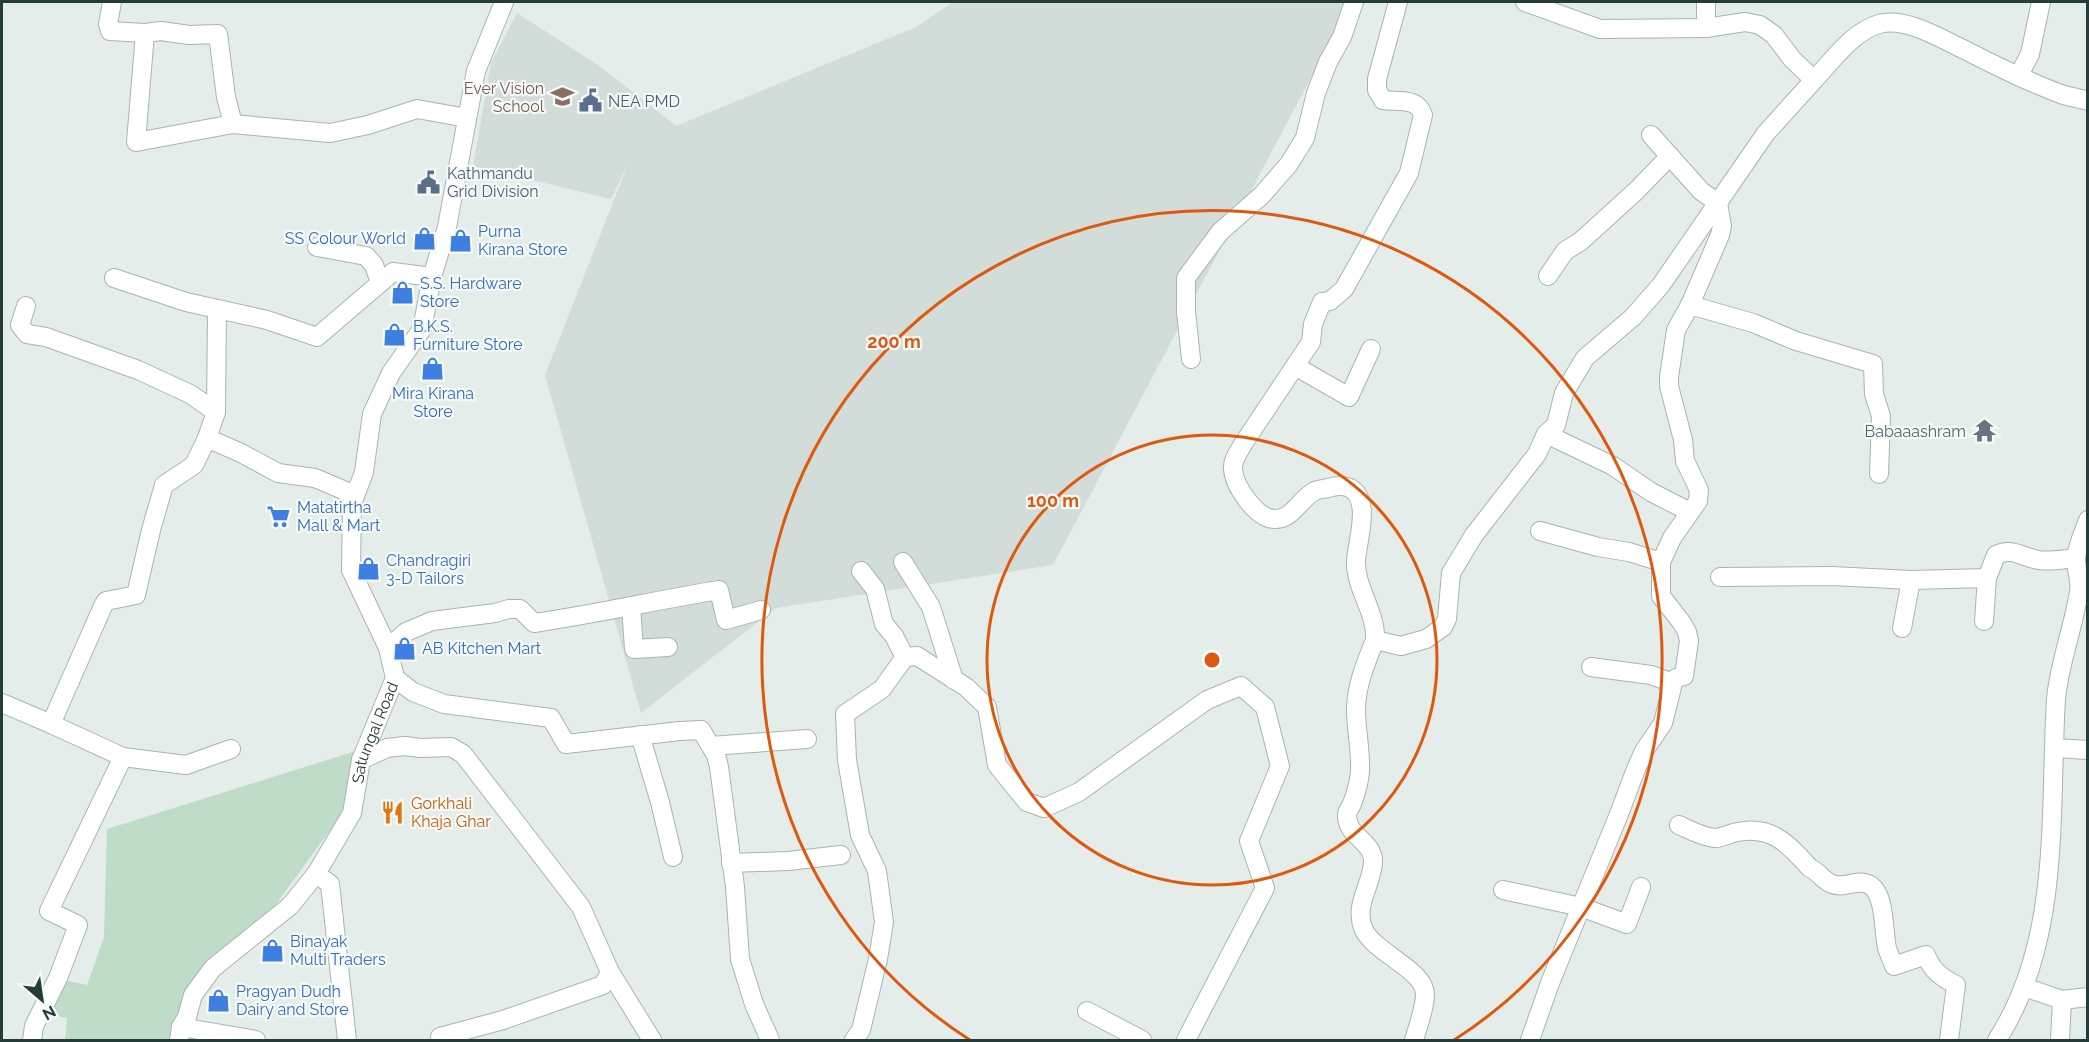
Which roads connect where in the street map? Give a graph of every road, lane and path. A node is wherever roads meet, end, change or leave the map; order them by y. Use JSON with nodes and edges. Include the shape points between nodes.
{"nodes":[{"id":1,"x":112,"y":2,"type":"edge"},
{"id":2,"x":504,"y":2,"type":"edge"},
{"id":3,"x":1354,"y":2,"type":"edge"},
{"id":4,"x":1398,"y":2,"type":"edge"},
{"id":5,"x":1524,"y":2,"type":"edge"},
{"id":6,"x":1706,"y":2,"type":"edge"},
{"id":7,"x":2041,"y":2,"type":"edge"},
{"id":8,"x":1706,"y":28,"type":"junction"},
{"id":9,"x":145,"y":33,"type":"junction"},
{"id":10,"x":2019,"y":75,"type":"junction"},
{"id":11,"x":1814,"y":80,"type":"junction"},
{"id":12,"x":2088,"y":100,"type":"edge"},
{"id":13,"x":467,"y":118,"type":"junction"},
{"id":14,"x":233,"y":124,"type":"junction"},
{"id":15,"x":1651,"y":135,"type":"dead end"},
{"id":16,"x":1670,"y":156,"type":"junction"},
{"id":17,"x":1718,"y":203,"type":"junction"},
{"id":18,"x":317,"y":247,"type":"dead end"},
{"id":19,"x":1548,"y":276,"type":"dead end"},
{"id":20,"x":432,"y":277,"type":"junction"},
{"id":21,"x":114,"y":278,"type":"dead end"},
{"id":22,"x":381,"y":283,"type":"junction"},
{"id":23,"x":1690,"y":305,"type":"junction"},
{"id":24,"x":26,"y":306,"type":"dead end"},
{"id":25,"x":217,"y":310,"type":"junction"},
{"id":26,"x":1371,"y":349,"type":"dead end"},
{"id":27,"x":1191,"y":359,"type":"dead end"},
{"id":28,"x":1295,"y":366,"type":"junction"},
{"id":29,"x":216,"y":412,"type":"junction"},
{"id":30,"x":1546,"y":434,"type":"junction"},
{"id":31,"x":207,"y":438,"type":"junction"},
{"id":32,"x":1879,"y":474,"type":"dead end"},
{"id":33,"x":355,"y":495,"type":"junction"},
{"id":34,"x":1690,"y":512,"type":"junction"},
{"id":35,"x":2088,"y":520,"type":"edge"},
{"id":36,"x":1540,"y":531,"type":"dead end"},
{"id":37,"x":2076,"y":558,"type":"junction"},
{"id":38,"x":903,"y":562,"type":"dead end"},
{"id":39,"x":1661,"y":562,"type":"junction"},
{"id":40,"x":861,"y":571,"type":"dead end"},
{"id":41,"x":1720,"y":577,"type":"dead end"},
{"id":42,"x":1987,"y":578,"type":"junction"},
{"id":43,"x":1911,"y":580,"type":"junction"},
{"id":44,"x":631,"y":606,"type":"junction"},
{"id":45,"x":761,"y":610,"type":"dead end"},
{"id":46,"x":1984,"y":621,"type":"dead end"},
{"id":47,"x":1902,"y":628,"type":"dead end"},
{"id":48,"x":1375,"y":640,"type":"junction"},
{"id":49,"x":668,"y":647,"type":"dead end"},
{"id":50,"x":388,"y":648,"type":"junction"},
{"id":51,"x":905,"y":657,"type":"junction"},
{"id":52,"x":1591,"y":667,"type":"dead end"},
{"id":53,"x":395,"y":678,"type":"junction"},
{"id":54,"x":954,"y":680,"type":"junction"},
{"id":55,"x":1673,"y":683,"type":"junction"},
{"id":56,"x":2,"y":703,"type":"edge"},
{"id":57,"x":51,"y":724,"type":"junction"},
{"id":58,"x":640,"y":735,"type":"junction"},
{"id":59,"x":807,"y":739,"type":"dead end"},
{"id":60,"x":711,"y":746,"type":"junction"},
{"id":61,"x":2055,"y":748,"type":"junction"},
{"id":62,"x":231,"y":749,"type":"dead end"},
{"id":63,"x":2088,"y":750,"type":"edge"},
{"id":64,"x":123,"y":757,"type":"junction"},
{"id":65,"x":361,"y":760,"type":"junction"},
{"id":66,"x":1679,"y":825,"type":"dead end"},
{"id":67,"x":841,"y":855,"type":"dead end"},
{"id":68,"x":673,"y":857,"type":"dead end"},
{"id":69,"x":731,"y":862,"type":"junction"},
{"id":70,"x":316,"y":873,"type":"junction"},
{"id":71,"x":1641,"y":887,"type":"dead end"},
{"id":72,"x":1503,"y":890,"type":"dead end"},
{"id":73,"x":1581,"y":907,"type":"junction"},
{"id":74,"x":610,"y":972,"type":"junction"},
{"id":75,"x":2024,"y":987,"type":"junction"},
{"id":76,"x":2088,"y":997,"type":"edge"},
{"id":77,"x":2062,"y":999,"type":"junction"},
{"id":78,"x":1087,"y":1011,"type":"dead end"},
{"id":79,"x":180,"y":1034,"type":"edge"},
{"id":80,"x":440,"y":1037,"type":"dead end"},
{"id":81,"x":32,"y":1041,"type":"edge"},
{"id":82,"x":256,"y":1041,"type":"edge"},
{"id":83,"x":347,"y":1041,"type":"edge"},
{"id":84,"x":652,"y":1041,"type":"edge"},
{"id":85,"x":770,"y":1041,"type":"edge"},
{"id":86,"x":854,"y":1041,"type":"edge"},
{"id":87,"x":1142,"y":1041,"type":"edge"},
{"id":88,"x":1186,"y":1041,"type":"edge"},
{"id":89,"x":1414,"y":1041,"type":"edge"},
{"id":90,"x":1530,"y":1041,"type":"edge"},
{"id":91,"x":1949,"y":1041,"type":"edge"},
{"id":92,"x":1997,"y":1041,"type":"edge"},
{"id":93,"x":2060,"y":1041,"type":"edge"}],
"edges":[{"from":1,"to":9,"type":"street","via":[[110,31]]},
{"from":2,"to":13,"type":"street","name":"Satungal Road","via":[[476,71]]},
{"from":3,"to":27,"type":"street","via":[[1316,93],[1305,138],[1289,164],[1262,195],[1220,232],[1186,278]]},
{"from":4,"to":28,"type":"street","via":[[1377,90],[1383,100],[1414,102],[1423,115],[1408,173],[1344,289],[1330,301],[1322,302],[1311,342]]},
{"from":5,"to":8,"type":"street","via":[[1600,29]]},
{"from":6,"to":8,"type":"street"},
{"from":7,"to":10,"type":"street","via":[[2030,54]]},
{"from":8,"to":11,"type":"street","via":[[1745,22],[1760,25]]},
{"from":9,"to":14,"type":"street","via":[[218,34]]},
{"from":9,"to":14,"type":"street","via":[[136,142]]},
{"from":10,"to":11,"type":"street","via":[[1927,31],[1881,23],[1863,31]]},
{"from":10,"to":12,"type":"street","via":[[2062,94]]},
{"from":11,"to":17,"type":"street","via":[[1766,133]]},
{"from":13,"to":14,"type":"street","via":[[417,109],[330,133]]},
{"from":13,"to":20,"type":"street","name":"Satungal Road","via":[[447,227]]},
{"from":15,"to":16,"type":"street"},
{"from":16,"to":17,"type":"street","via":[[1701,191]]},
{"from":16,"to":19,"type":"street","via":[[1565,252]]},
{"from":17,"to":23,"type":"street","via":[[1720,235]]},
{"from":17,"to":30,"type":"street","via":[[1661,285],[1633,317],[1585,358],[1564,393],[1556,425]]},
{"from":18,"to":22,"type":"street","via":[[366,256]]},
{"from":20,"to":22,"type":"street","via":[[393,272]]},
{"from":20,"to":33,"type":"street","name":"Satungal Road","via":[[422,329],[391,373],[372,414],[364,472]]},
{"from":21,"to":25,"type":"street"},
{"from":22,"to":25,"type":"street","via":[[317,337]]},
{"from":23,"to":32,"type":"street","via":[[1873,364],[1874,394],[1881,416]]},
{"from":23,"to":34,"type":"street","via":[[1676,330],[1669,386],[1685,461],[1699,490],[1698,501]]},
{"from":24,"to":29,"type":"street","via":[[20,325],[27,334],[46,337],[138,370],[189,394]]},
{"from":25,"to":29,"type":"street"},
{"from":26,"to":28,"type":"street","via":[[1349,397]]},
{"from":28,"to":48,"type":"street","via":[[1243,444],[1233,471],[1247,502],[1274,519],[1284,518],[1314,491],[1344,486],[1356,492],[1363,508],[1356,564],[1376,629]]},
{"from":29,"to":31,"type":"street"},
{"from":30,"to":34,"type":"street","via":[[1613,466]]},
{"from":30,"to":48,"type":"street","via":[[1537,454],[1474,535],[1451,573],[1443,627],[1426,639],[1401,646]]},
{"from":31,"to":33,"type":"street","via":[[279,473],[315,478]]},
{"from":31,"to":57,"type":"street","via":[[194,465],[164,485],[136,596],[106,601]]},
{"from":33,"to":50,"type":"street","name":"Satungal Road","via":[[351,570]]},
{"from":34,"to":39,"type":"street","via":[[1671,538]]},
{"from":35,"to":37,"type":"street"},
{"from":36,"to":39,"type":"street"},
{"from":37,"to":42,"type":"street","via":[[2038,560],[2004,551],[1996,555]]},
{"from":37,"to":61,"type":"street","via":[[2080,589],[2056,696]]},
{"from":38,"to":54,"type":"street","via":[[931,607]]},
{"from":39,"to":55,"type":"street","via":[[1661,596],[1682,622],[1689,641],[1684,676]]},
{"from":40,"to":51,"type":"street","via":[[875,589],[884,624]]},
{"from":41,"to":43,"type":"street"},
{"from":42,"to":43,"type":"street"},
{"from":42,"to":46,"type":"street"},
{"from":43,"to":47,"type":"street"},
{"from":44,"to":45,"type":"street","via":[[718,590],[726,620]]},
{"from":44,"to":49,"type":"street","via":[[634,649]]},
{"from":44,"to":50,"type":"street","via":[[534,623],[520,609],[432,621],[406,632]]},
{"from":48,"to":89,"type":"street","via":[[1357,692],[1360,764],[1347,816],[1351,828],[1372,852],[1373,862],[1361,901],[1363,927],[1386,954],[1411,971],[1424,987]]},
{"from":50,"to":53,"type":"street","name":"Satungal Road"},
{"from":51,"to":54,"type":"street","via":[[917,656]]},
{"from":51,"to":86,"type":"street","via":[[882,689],[845,714],[847,759],[860,835],[877,872],[884,922],[861,1030]]},
{"from":52,"to":55,"type":"street","via":[[1651,675]]},
{"from":53,"to":58,"type":"street","via":[[413,692],[444,704],[551,718],[566,744]]},
{"from":53,"to":65,"type":"street","name":"Satungal Road"},
{"from":54,"to":88,"type":"street","via":[[987,707],[997,765],[1027,802],[1044,808],[1079,792],[1207,700],[1241,686],[1265,707],[1280,766],[1249,841],[1266,888]]},
{"from":55,"to":73,"type":"street","via":[[1664,723],[1636,768]]},
{"from":56,"to":57,"type":"street"},
{"from":57,"to":64,"type":"street"},
{"from":58,"to":60,"type":"street","via":[[701,730]]},
{"from":58,"to":68,"type":"street"},
{"from":59,"to":60,"type":"street"},
{"from":60,"to":69,"type":"street","via":[[719,766]]},
{"from":61,"to":63,"type":"street"},
{"from":61,"to":75,"type":"street","via":[[2048,881]]},
{"from":62,"to":64,"type":"street","via":[[186,765]]},
{"from":64,"to":81,"type":"street","via":[[49,911],[78,925],[34,1026]]},
{"from":65,"to":70,"type":"street","name":"Satungal Road","via":[[352,813]]},
{"from":65,"to":74,"type":"street","via":[[387,748],[405,746],[451,747],[463,754],[581,907]]},
{"from":66,"to":91,"type":"street","via":[[1708,837],[1756,830],[1772,835],[1786,841],[1831,884],[1871,885],[1882,905],[1887,951],[1894,966],[1926,955],[1938,976],[1956,985]]},
{"from":67,"to":69,"type":"street"},
{"from":69,"to":85,"type":"street","via":[[740,959]]},
{"from":70,"to":79,"type":"street","name":"Satungal Road","via":[[290,906],[213,968],[193,995]]},
{"from":70,"to":83,"type":"street","via":[[330,884]]},
{"from":71,"to":73,"type":"street","via":[[1627,924]]},
{"from":72,"to":73,"type":"street"},
{"from":73,"to":90,"type":"street"},
{"from":74,"to":80,"type":"street","via":[[603,986]]},
{"from":74,"to":84,"type":"street"},
{"from":75,"to":77,"type":"street"},
{"from":75,"to":92,"type":"street"},
{"from":76,"to":77,"type":"street"},
{"from":77,"to":93,"type":"street"},
{"from":78,"to":87,"type":"street"},
{"from":79,"to":82,"type":"street"}]}
